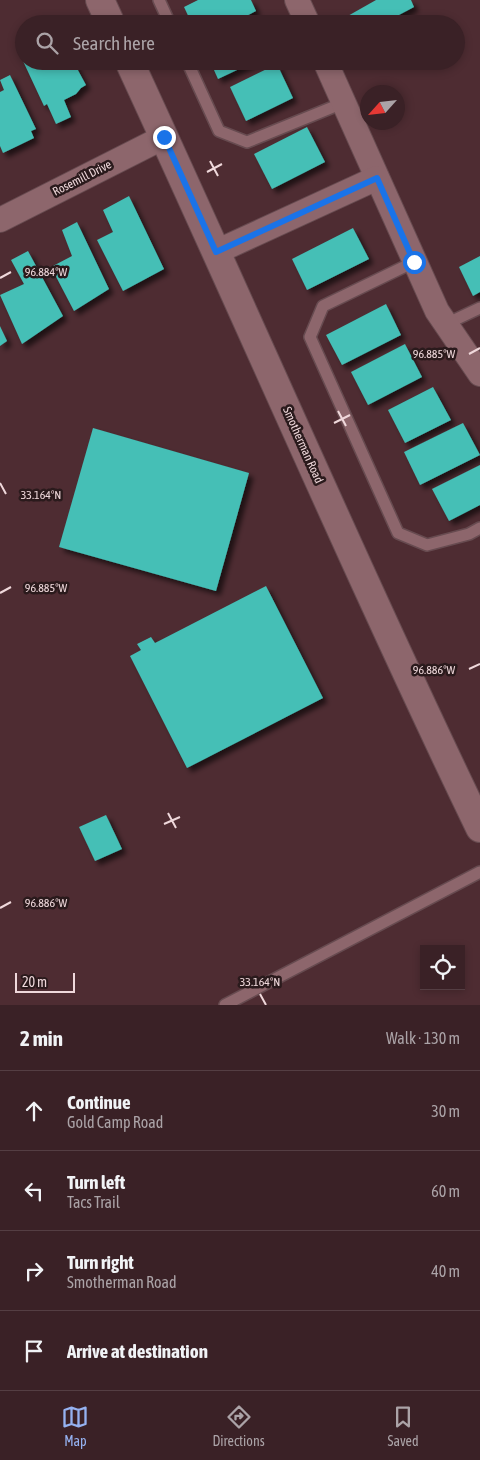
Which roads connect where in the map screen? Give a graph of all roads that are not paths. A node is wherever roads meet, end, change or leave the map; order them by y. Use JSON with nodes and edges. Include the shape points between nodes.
{"nodes":[{"id":1,"x":100,"y":0,"type":"edge"},
{"id":2,"x":159,"y":0,"type":"edge"},
{"id":3,"x":107,"y":15,"type":"edge"},
{"id":4,"x":166,"y":15,"type":"edge"},
{"id":5,"x":133,"y":70,"type":"edge"},
{"id":6,"x":191,"y":70,"type":"edge"},
{"id":7,"x":329,"y":70,"type":"edge"},
{"id":8,"x":344,"y":103,"type":"junction"},
{"id":9,"x":164,"y":137,"type":"junction"},
{"id":10,"x":377,"y":178,"type":"junction"},
{"id":11,"x":0,"y":220,"type":"edge"},
{"id":12,"x":216,"y":252,"type":"junction"},
{"id":13,"x":414,"y":262,"type":"junction"},
{"id":14,"x":480,"y":308,"type":"edge"},
{"id":15,"x":446,"y":324,"type":"junction"},
{"id":16,"x":480,"y":374,"type":"edge"},
{"id":17,"x":480,"y":528,"type":"edge"},
{"id":18,"x":480,"y":828,"type":"edge"},
{"id":19,"x":480,"y":872,"type":"edge"},
{"id":20,"x":225,"y":1005,"type":"edge"}],
"edges":[{"from":1,"to":3,"type":"street"},
{"from":2,"to":4,"type":"lane"},
{"from":5,"to":9,"type":"street","name":"Smotherman Road"},
{"from":6,"to":8,"type":"lane","via":[[219,131],[248,142]]},
{"from":7,"to":8,"type":"street"},
{"from":8,"to":10,"type":"street"},
{"from":9,"to":11,"type":"street","name":"Rosemill Drive"},
{"from":9,"to":12,"type":"street","name":"Smotherman Road"},
{"from":10,"to":12,"type":"street"},
{"from":10,"to":13,"type":"street"},
{"from":12,"to":18,"type":"street","name":"Smotherman Road","via":[[365,584]]},
{"from":13,"to":15,"type":"street"},
{"from":13,"to":17,"type":"lane","via":[[323,306],[310,337],[398,533],[428,545]]},
{"from":14,"to":15,"type":"lane"},
{"from":15,"to":16,"type":"street"},
{"from":19,"to":20,"type":"lane"}]}
